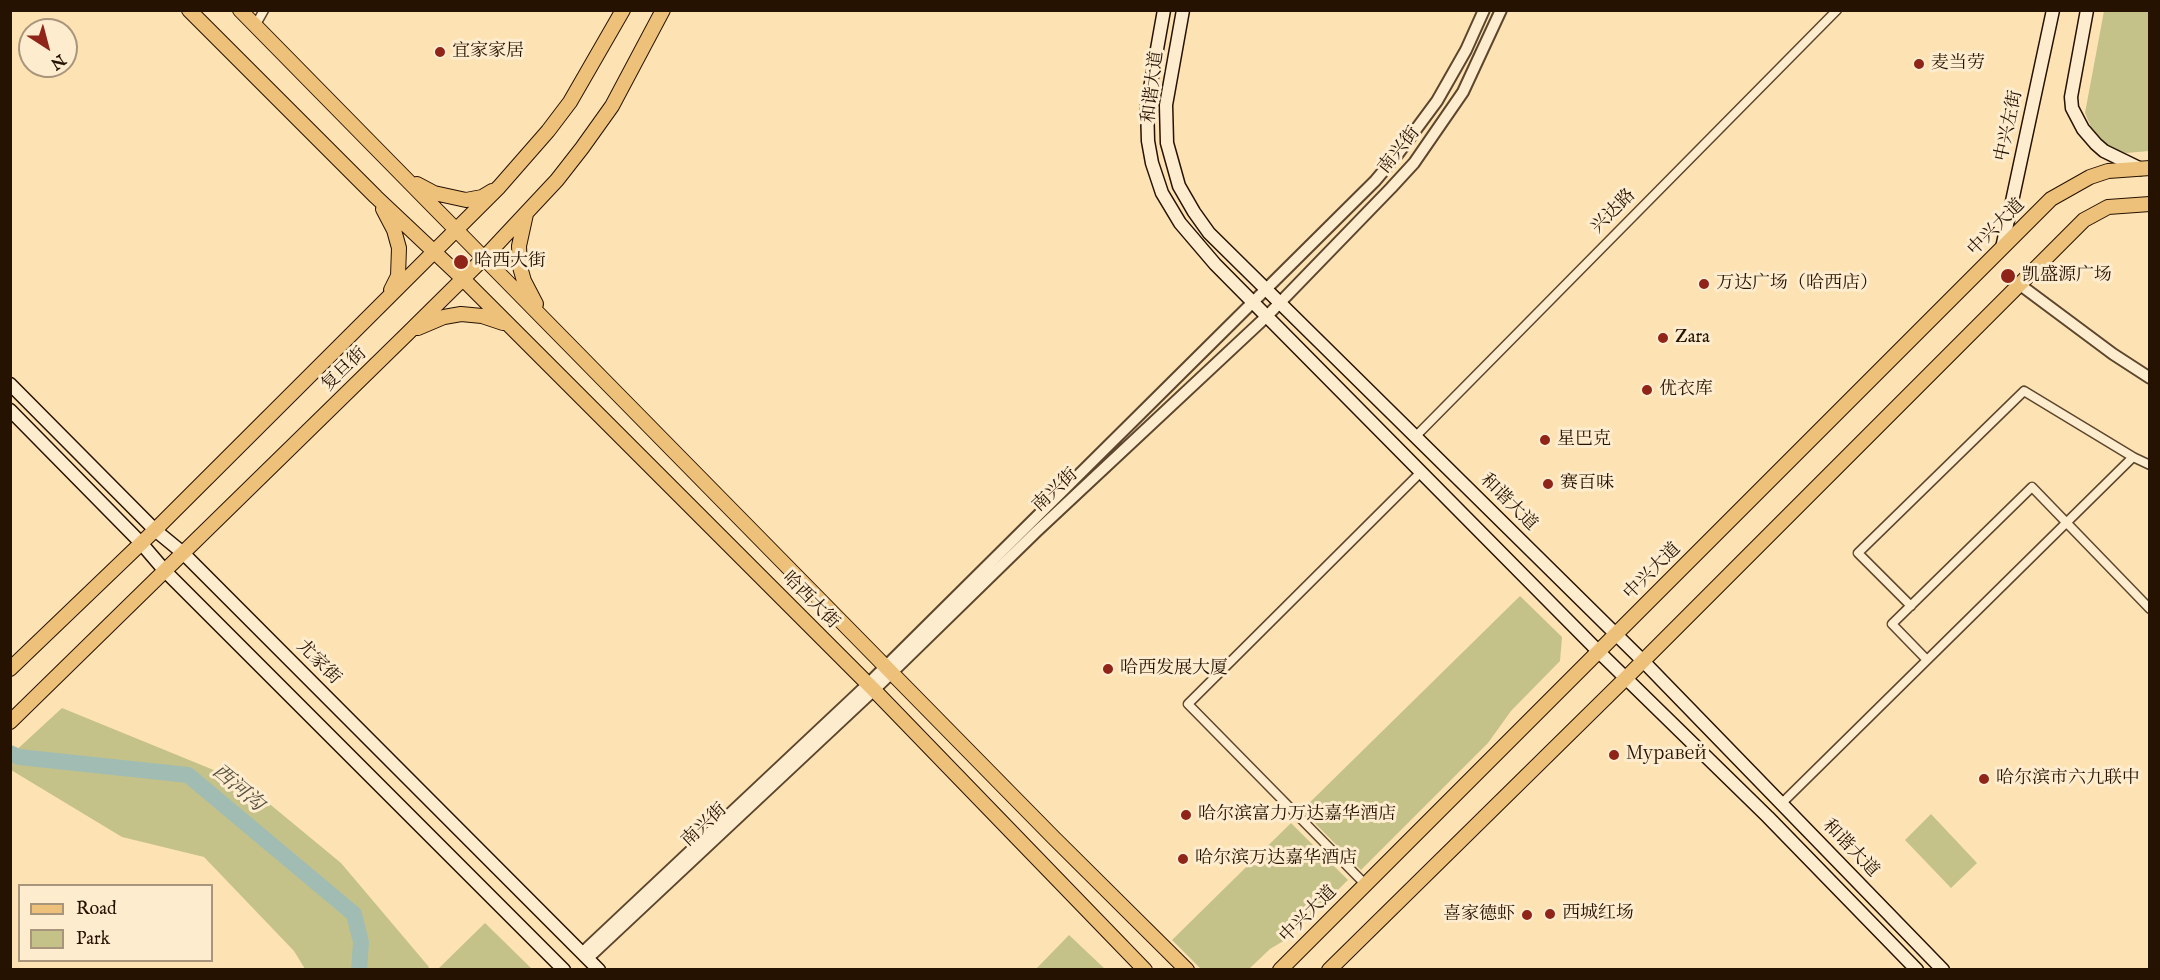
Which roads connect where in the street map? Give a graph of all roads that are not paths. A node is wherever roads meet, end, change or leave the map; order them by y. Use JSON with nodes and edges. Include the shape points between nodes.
{"nodes":[{"id":1,"x":189,"y":10,"type":"edge"},
{"id":2,"x":240,"y":10,"type":"edge"},
{"id":3,"x":264,"y":10,"type":"edge"},
{"id":4,"x":623,"y":10,"type":"edge"},
{"id":5,"x":663,"y":10,"type":"edge"},
{"id":6,"x":1164,"y":10,"type":"edge"},
{"id":7,"x":1183,"y":10,"type":"edge"},
{"id":8,"x":1484,"y":10,"type":"edge"},
{"id":9,"x":1501,"y":10,"type":"edge"},
{"id":10,"x":1837,"y":10,"type":"edge"},
{"id":11,"x":2053,"y":10,"type":"edge"},
{"id":12,"x":2087,"y":10,"type":"edge"},
{"id":13,"x":255,"y":27,"type":"junction"},
{"id":14,"x":2145,"y":169,"type":"edge"},
{"id":15,"x":403,"y":176,"type":"junction"},
{"id":16,"x":499,"y":187,"type":"junction"},
{"id":17,"x":376,"y":197,"type":"junction"},
{"id":18,"x":2150,"y":204,"type":"edge"},
{"id":19,"x":527,"y":212,"type":"junction"},
{"id":20,"x":457,"y":230,"type":"junction"},
{"id":21,"x":2002,"y":248,"type":"junction"},
{"id":22,"x":433,"y":252,"type":"junction"},
{"id":23,"x":483,"y":258,"type":"junction"},
{"id":24,"x":462,"y":278,"type":"junction"},
{"id":25,"x":2019,"y":284,"type":"junction"},
{"id":26,"x":1265,"y":289,"type":"junction"},
{"id":27,"x":384,"y":299,"type":"junction"},
{"id":28,"x":1252,"y":302,"type":"junction"},
{"id":29,"x":1279,"y":303,"type":"junction"},
{"id":30,"x":1267,"y":316,"type":"junction"},
{"id":31,"x":546,"y":322,"type":"junction"},
{"id":32,"x":507,"y":324,"type":"junction"},
{"id":33,"x":406,"y":335,"type":"junction"},
{"id":34,"x":2150,"y":378,"type":"edge"},
{"id":35,"x":10,"y":384,"type":"edge"},
{"id":36,"x":10,"y":410,"type":"edge"},
{"id":37,"x":1415,"y":437,"type":"junction"},
{"id":38,"x":2133,"y":457,"type":"junction"},
{"id":39,"x":2150,"y":465,"type":"edge"},
{"id":40,"x":1421,"y":472,"type":"junction"},
{"id":41,"x":2067,"y":522,"type":"junction"},
{"id":42,"x":155,"y":530,"type":"junction"},
{"id":43,"x":141,"y":543,"type":"junction"},
{"id":44,"x":183,"y":553,"type":"junction"},
{"id":45,"x":165,"y":571,"type":"junction"},
{"id":46,"x":1911,"y":606,"type":"junction"},
{"id":47,"x":2150,"y":609,"type":"edge"},
{"id":48,"x":1616,"y":635,"type":"junction"},
{"id":49,"x":1599,"y":652,"type":"junction"},
{"id":50,"x":1927,"y":660,"type":"junction"},
{"id":51,"x":1643,"y":661,"type":"junction"},
{"id":52,"x":11,"y":668,"type":"edge"},
{"id":53,"x":888,"y":669,"type":"junction"},
{"id":54,"x":1626,"y":678,"type":"junction"},
{"id":55,"x":871,"y":687,"type":"junction"},
{"id":56,"x":10,"y":722,"type":"edge"},
{"id":57,"x":1781,"y":804,"type":"junction"},
{"id":58,"x":1365,"y":884,"type":"junction"},
{"id":59,"x":585,"y":956,"type":"junction"},
{"id":60,"x":564,"y":969,"type":"edge"},
{"id":61,"x":599,"y":969,"type":"edge"},
{"id":62,"x":1145,"y":969,"type":"edge"},
{"id":63,"x":1187,"y":969,"type":"edge"},
{"id":64,"x":1280,"y":969,"type":"edge"},
{"id":65,"x":1329,"y":969,"type":"edge"},
{"id":66,"x":1917,"y":969,"type":"edge"},
{"id":67,"x":1943,"y":969,"type":"edge"}],
"edges":[{"from":1,"to":17,"type":"main road","name":"哈西大街"},
{"from":2,"to":13,"type":"main road","name":"哈西大街"},
{"from":3,"to":13,"type":"street"},
{"from":4,"to":16,"type":"main road","name":"复旦街","via":[[570,102]]},
{"from":5,"to":19,"type":"main road","name":"复旦街","via":[[612,105],[557,180]]},
{"from":6,"to":28,"type":"main road","name":"和谐大道","via":[[1147,105],[1152,163],[1162,193],[1180,223]]},
{"from":7,"to":26,"type":"main road","name":"和谐大道","via":[[1166,105],[1172,167],[1179,186],[1209,233]]},
{"from":8,"to":26,"type":"street","name":"南兴街","via":[[1437,101],[1397,155]]},
{"from":9,"to":29,"type":"street","name":"南兴街","via":[[1463,92],[1414,163]]},
{"from":10,"to":37,"type":"street","name":"兴达路"},
{"from":11,"to":21,"type":"main road","name":"中兴左街"},
{"from":12,"to":14,"type":"main road","via":[[2072,108],[2083,129],[2104,151]]},
{"from":13,"to":15,"type":"main road","name":"哈西大街"},
{"from":14,"to":21,"type":"main road","name":"中兴大道","via":[[2108,171],[2051,199]]},
{"from":15,"to":16,"type":"main road","via":[[434,193],[466,200],[483,197]]},
{"from":15,"to":20,"type":"main road","name":"哈西大街"},
{"from":16,"to":20,"type":"main road","name":"复旦街"},
{"from":17,"to":22,"type":"main road","name":"哈西大街"},
{"from":17,"to":27,"type":"main road","via":[[399,248],[398,276]]},
{"from":18,"to":25,"type":"main road","via":[[2108,207],[2084,220]]},
{"from":19,"to":23,"type":"main road","name":"复旦街"},
{"from":19,"to":31,"type":"main road","via":[[519,246],[520,267]]},
{"from":20,"to":22,"type":"main road","name":"复旦街"},
{"from":20,"to":23,"type":"main road","name":"哈西大街"},
{"from":21,"to":48,"type":"main road","name":"中兴大道"},
{"from":22,"to":24,"type":"main road","name":"哈西大街"},
{"from":22,"to":27,"type":"main road","name":"复旦街"},
{"from":23,"to":24,"type":"main road","name":"复旦街"},
{"from":23,"to":31,"type":"main road","name":"哈西大街"},
{"from":24,"to":32,"type":"main road","name":"哈西大街"},
{"from":24,"to":33,"type":"main road","name":"复旦街"},
{"from":25,"to":34,"type":"street"},
{"from":25,"to":51,"type":"main road"},
{"from":26,"to":28,"type":"street","name":"南兴街"},
{"from":26,"to":29,"type":"main road","name":"和谐大道"},
{"from":27,"to":42,"type":"main road","name":"复旦街"},
{"from":28,"to":30,"type":"main road","name":"和谐大道"},
{"from":28,"to":53,"type":"street","name":"南兴街"},
{"from":29,"to":30,"type":"street","name":"南兴街"},
{"from":29,"to":37,"type":"main road","name":"和谐大道"},
{"from":30,"to":40,"type":"main road","name":"和谐大道"},
{"from":30,"to":53,"type":"street","name":"南兴街"},
{"from":31,"to":53,"type":"main road","name":"哈西大街"},
{"from":32,"to":33,"type":"main road","via":[[461,314],[426,323]]},
{"from":32,"to":55,"type":"main road","name":"哈西大街"},
{"from":33,"to":44,"type":"main road","name":"复旦街"},
{"from":35,"to":42,"type":"main road","name":"尤家街"},
{"from":36,"to":43,"type":"main road"},
{"from":37,"to":48,"type":"main road","name":"和谐大道"},
{"from":38,"to":39,"type":"street"},
{"from":38,"to":41,"type":"street"},
{"from":38,"to":46,"type":"street","via":[[2024,391],[1858,553]]},
{"from":40,"to":49,"type":"main road","name":"和谐大道"},
{"from":40,"to":58,"type":"street","via":[[1188,704]]},
{"from":41,"to":46,"type":"street","via":[[2032,487]]},
{"from":41,"to":47,"type":"street"},
{"from":41,"to":50,"type":"street"},
{"from":42,"to":43,"type":"main road","name":"复旦街"},
{"from":42,"to":44,"type":"main road","name":"尤家街"},
{"from":43,"to":45,"type":"main road"},
{"from":43,"to":52,"type":"main road","name":"复旦街"},
{"from":44,"to":45,"type":"main road","name":"复旦街"},
{"from":44,"to":59,"type":"main road","name":"尤家街"},
{"from":45,"to":56,"type":"main road","name":"复旦街"},
{"from":45,"to":60,"type":"main road"},
{"from":46,"to":50,"type":"street","via":[[1892,624]]},
{"from":48,"to":49,"type":"main road","name":"中兴大道"},
{"from":48,"to":51,"type":"main road","name":"和谐大道"},
{"from":49,"to":54,"type":"main road","name":"和谐大道"},
{"from":49,"to":58,"type":"main road","name":"中兴大道"},
{"from":50,"to":57,"type":"street"},
{"from":51,"to":54,"type":"main road"},
{"from":51,"to":57,"type":"main road","name":"和谐大道"},
{"from":53,"to":55,"type":"street","name":"南兴街"},
{"from":53,"to":63,"type":"main road","name":"哈西大街"},
{"from":54,"to":65,"type":"main road"},
{"from":54,"to":66,"type":"main road","name":"和谐大道"},
{"from":55,"to":59,"type":"street","name":"南兴街"},
{"from":55,"to":62,"type":"main road","name":"哈西大街"},
{"from":57,"to":67,"type":"main road","name":"和谐大道"},
{"from":58,"to":64,"type":"main road","name":"中兴大道"},
{"from":59,"to":61,"type":"main road","name":"尤家街"}]}
